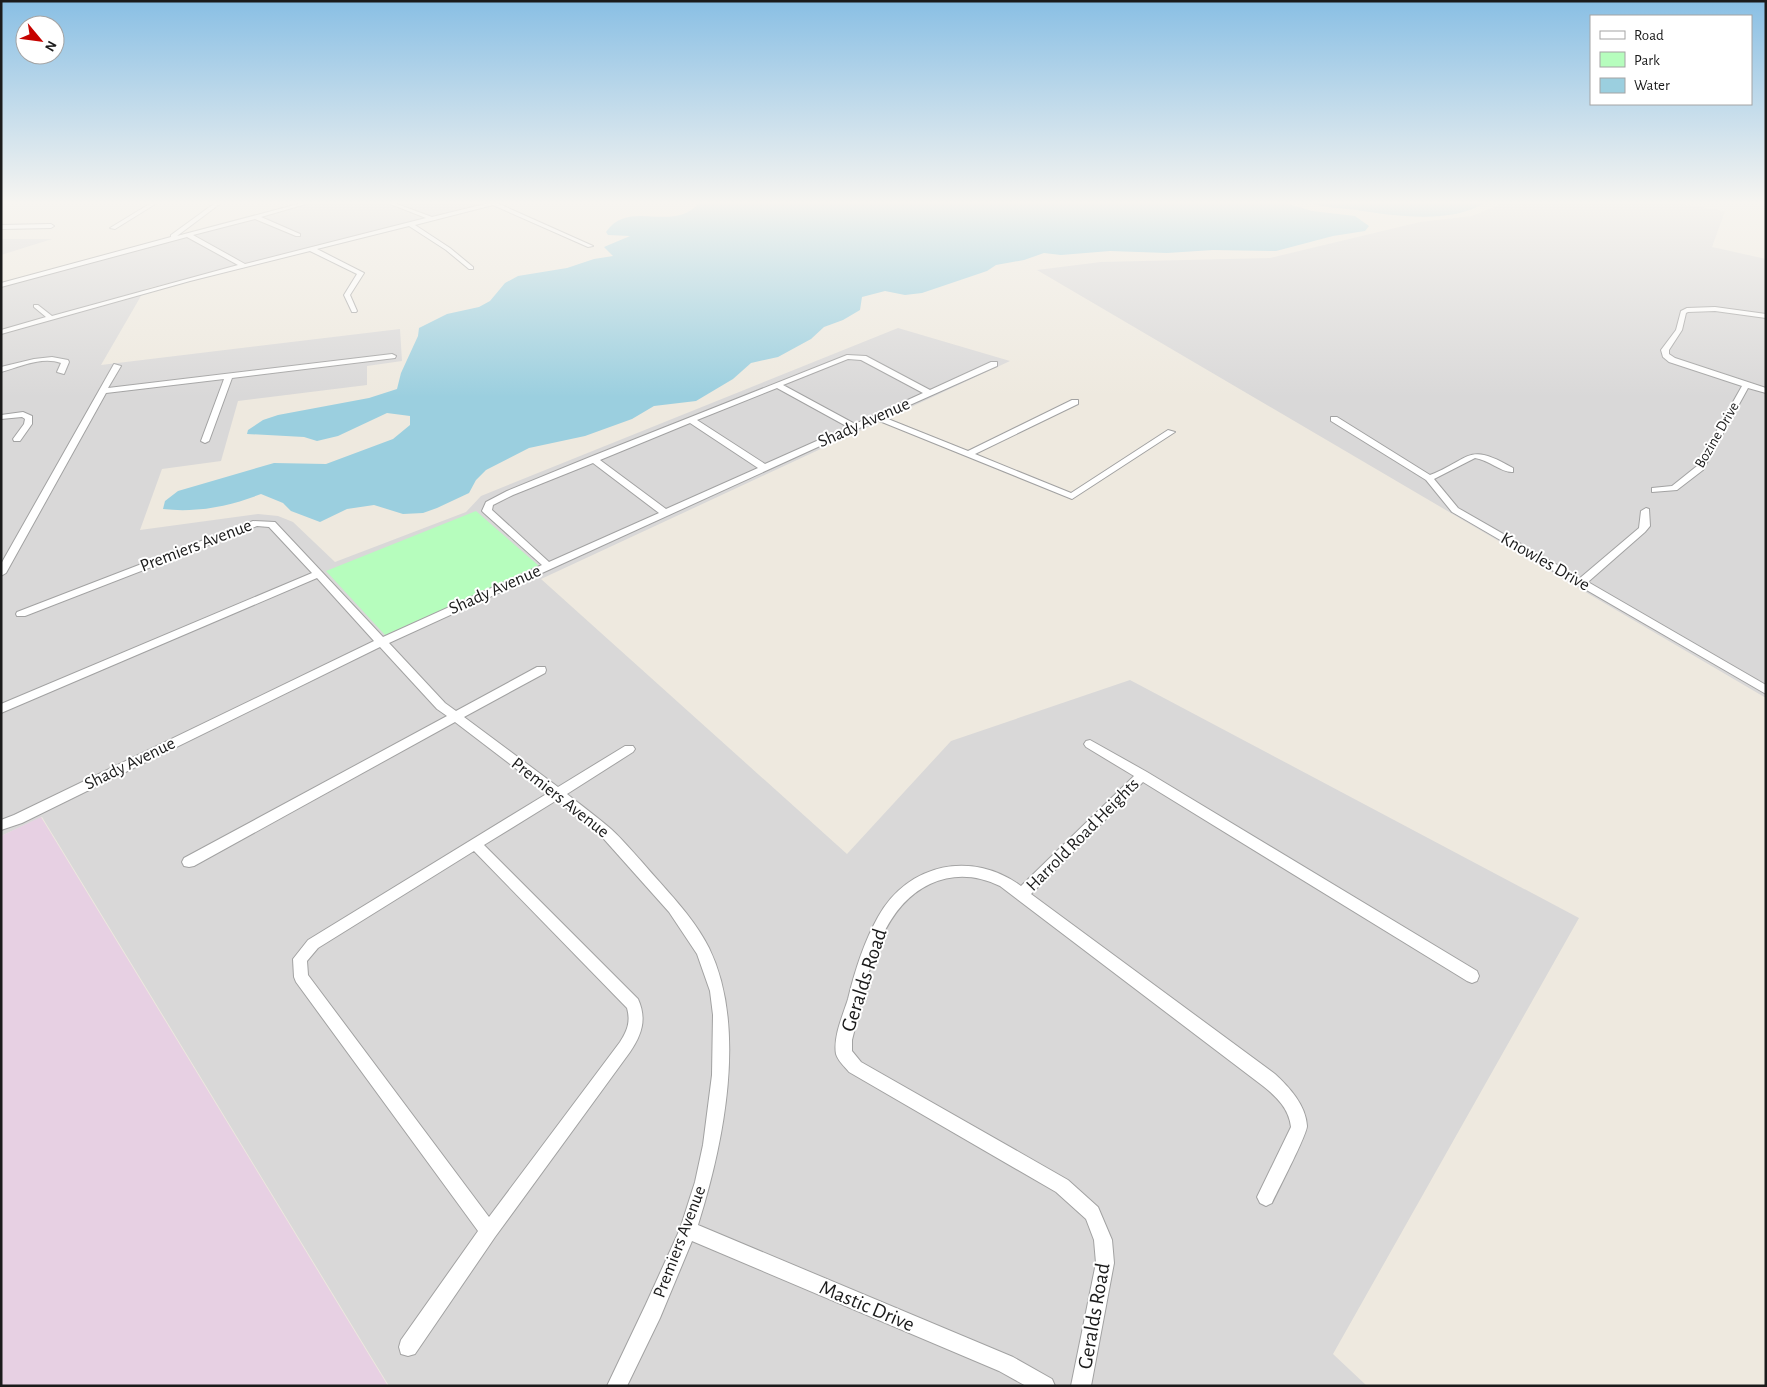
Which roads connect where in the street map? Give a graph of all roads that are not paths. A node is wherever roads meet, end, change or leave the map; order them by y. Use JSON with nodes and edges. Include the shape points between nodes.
{"nodes":[{"id":1,"x":64,"y":268,"type":"edge"},
{"id":2,"x":238,"y":268,"type":"edge"},
{"id":3,"x":350,"y":268,"type":"edge"},
{"id":4,"x":1,"y":285,"type":"edge"},
{"id":5,"x":36,"y":306,"type":"dead end"},
{"id":6,"x":354,"y":311,"type":"dead end"},
{"id":7,"x":1766,"y":316,"type":"edge"},
{"id":8,"x":51,"y":318,"type":"junction"},
{"id":9,"x":1,"y":332,"type":"edge"},
{"id":10,"x":392,"y":356,"type":"dead end"},
{"id":11,"x":994,"y":364,"type":"dead end"},
{"id":12,"x":117,"y":366,"type":"dead end"},
{"id":13,"x":1,"y":370,"type":"edge"},
{"id":14,"x":61,"y":372,"type":"dead end"},
{"id":15,"x":229,"y":376,"type":"junction"},
{"id":16,"x":777,"y":385,"type":"junction"},
{"id":17,"x":1746,"y":385,"type":"junction"},
{"id":18,"x":104,"y":391,"type":"junction"},
{"id":19,"x":1766,"y":391,"type":"edge"},
{"id":20,"x":929,"y":393,"type":"junction"},
{"id":21,"x":1075,"y":402,"type":"dead end"},
{"id":22,"x":1,"y":417,"type":"edge"},
{"id":23,"x":876,"y":417,"type":"junction"},
{"id":24,"x":691,"y":420,"type":"junction"},
{"id":25,"x":1334,"y":420,"type":"dead end"},
{"id":26,"x":854,"y":427,"type":"junction"},
{"id":27,"x":1171,"y":432,"type":"dead end"},
{"id":28,"x":17,"y":439,"type":"dead end"},
{"id":29,"x":205,"y":441,"type":"dead end"},
{"id":30,"x":968,"y":454,"type":"junction"},
{"id":31,"x":594,"y":459,"type":"junction"},
{"id":32,"x":765,"y":468,"type":"junction"},
{"id":33,"x":1510,"y":470,"type":"dead end"},
{"id":34,"x":1429,"y":478,"type":"junction"},
{"id":35,"x":1656,"y":490,"type":"dead end"},
{"id":36,"x":1646,"y":512,"type":"dead end"},
{"id":37,"x":665,"y":513,"type":"junction"},
{"id":38,"x":548,"y":566,"type":"junction"},
{"id":39,"x":1,"y":573,"type":"edge"},
{"id":40,"x":319,"y":574,"type":"junction"},
{"id":41,"x":1581,"y":583,"type":"junction"},
{"id":42,"x":22,"y":614,"type":"dead end"},
{"id":43,"x":381,"y":642,"type":"junction"},
{"id":44,"x":540,"y":670,"type":"dead end"},
{"id":45,"x":1766,"y":690,"type":"edge"},
{"id":46,"x":1,"y":709,"type":"edge"},
{"id":47,"x":454,"y":718,"type":"junction"},
{"id":48,"x":1090,"y":744,"type":"dead end"},
{"id":49,"x":629,"y":749,"type":"dead end"},
{"id":50,"x":1143,"y":775,"type":"junction"},
{"id":51,"x":557,"y":793,"type":"junction"},
{"id":52,"x":1,"y":825,"type":"edge"},
{"id":53,"x":475,"y":844,"type":"junction"},
{"id":54,"x":189,"y":862,"type":"dead end"},
{"id":55,"x":1022,"y":894,"type":"junction"},
{"id":56,"x":1472,"y":976,"type":"dead end"},
{"id":57,"x":1266,"y":1197,"type":"dead end"},
{"id":58,"x":688,"y":1230,"type":"junction"},
{"id":59,"x":489,"y":1231,"type":"junction"},
{"id":60,"x":408,"y":1347,"type":"dead end"},
{"id":61,"x":617,"y":1386,"type":"edge"},
{"id":62,"x":1046,"y":1386,"type":"edge"},
{"id":63,"x":1080,"y":1386,"type":"edge"}],
"edges":[{"from":1,"to":4,"type":"street"},
{"from":2,"to":8,"type":"street"},
{"from":3,"to":6,"type":"street","via":[[361,273],[347,295]]},
{"from":5,"to":8,"type":"street"},
{"from":7,"to":17,"type":"street","via":[[1715,309],[1687,310],[1683,312],[1679,330],[1665,350],[1672,360]]},
{"from":8,"to":9,"type":"street"},
{"from":10,"to":15,"type":"street"},
{"from":11,"to":20,"type":"street","name":"Shady Avenue"},
{"from":12,"to":18,"type":"street"},
{"from":13,"to":14,"type":"street","via":[[56,359],[65,362]]},
{"from":15,"to":18,"type":"street"},
{"from":15,"to":29,"type":"street"},
{"from":16,"to":20,"type":"street","via":[[852,356],[862,358]]},
{"from":16,"to":24,"type":"street"},
{"from":16,"to":26,"type":"street"},
{"from":17,"to":19,"type":"street"},
{"from":17,"to":35,"type":"street","name":"Bozine Drive","via":[[1700,468],[1674,488]]},
{"from":18,"to":39,"type":"street"},
{"from":20,"to":23,"type":"street","name":"Shady Avenue"},
{"from":21,"to":30,"type":"street"},
{"from":22,"to":28,"type":"street","via":[[23,414],[29,418]]},
{"from":23,"to":26,"type":"street","name":"Shady Avenue"},
{"from":23,"to":30,"type":"street"},
{"from":24,"to":31,"type":"street"},
{"from":24,"to":32,"type":"street"},
{"from":25,"to":34,"type":"street","name":"Knowles Drive"},
{"from":26,"to":32,"type":"street","name":"Shady Avenue"},
{"from":27,"to":30,"type":"street","via":[[1072,496]]},
{"from":31,"to":37,"type":"street"},
{"from":31,"to":38,"type":"street","via":[[510,493],[486,507]]},
{"from":32,"to":37,"type":"street","name":"Shady Avenue"},
{"from":33,"to":34,"type":"street","via":[[1479,455]]},
{"from":34,"to":41,"type":"street","name":"Knowles Drive","via":[[1455,510]]},
{"from":36,"to":41,"type":"street","via":[[1642,530]]},
{"from":37,"to":38,"type":"street","name":"Shady Avenue"},
{"from":38,"to":43,"type":"street","name":"Shady Avenue"},
{"from":40,"to":42,"type":"street","name":"Premiers Avenue","via":[[279,530],[272,524],[260,522]]},
{"from":40,"to":43,"type":"street","name":"Premiers Avenue"},
{"from":40,"to":46,"type":"street"},
{"from":41,"to":45,"type":"street","name":"Knowles Drive"},
{"from":43,"to":47,"type":"street","name":"Premiers Avenue"},
{"from":43,"to":52,"type":"street","name":"Shady Avenue"},
{"from":44,"to":47,"type":"street"},
{"from":47,"to":51,"type":"street","name":"Premiers Avenue"},
{"from":47,"to":54,"type":"street"},
{"from":48,"to":50,"type":"street"},
{"from":49,"to":51,"type":"street"},
{"from":50,"to":55,"type":"street","name":"Harrold Road Heights"},
{"from":50,"to":56,"type":"street"},
{"from":51,"to":53,"type":"street"},
{"from":51,"to":58,"type":"street","name":"Premiers Avenue","via":[[608,834],[674,908],[703,952],[717,990],[721,1015],[720,1075],[711,1145]]},
{"from":53,"to":59,"type":"street","via":[[633,1004],[637,1012],[637,1023],[625,1047]]},
{"from":53,"to":59,"type":"street","via":[[313,944],[300,959],[299,967],[309,988]]},
{"from":55,"to":57,"type":"street","name":"Geralds Road","via":[[1282,1092],[1298,1117],[1299,1128]]},
{"from":55,"to":63,"type":"street","name":"Geralds Road","via":[[991,875],[964,870],[933,876],[902,894],[885,915],[873,941],[843,1049],[855,1067],[1062,1186],[1092,1214],[1103,1240],[1105,1263]]},
{"from":58,"to":61,"type":"street","name":"Premiers Avenue"},
{"from":58,"to":62,"type":"street","name":"Mastic Drive","via":[[1006,1364]]},
{"from":59,"to":60,"type":"street"}]}
